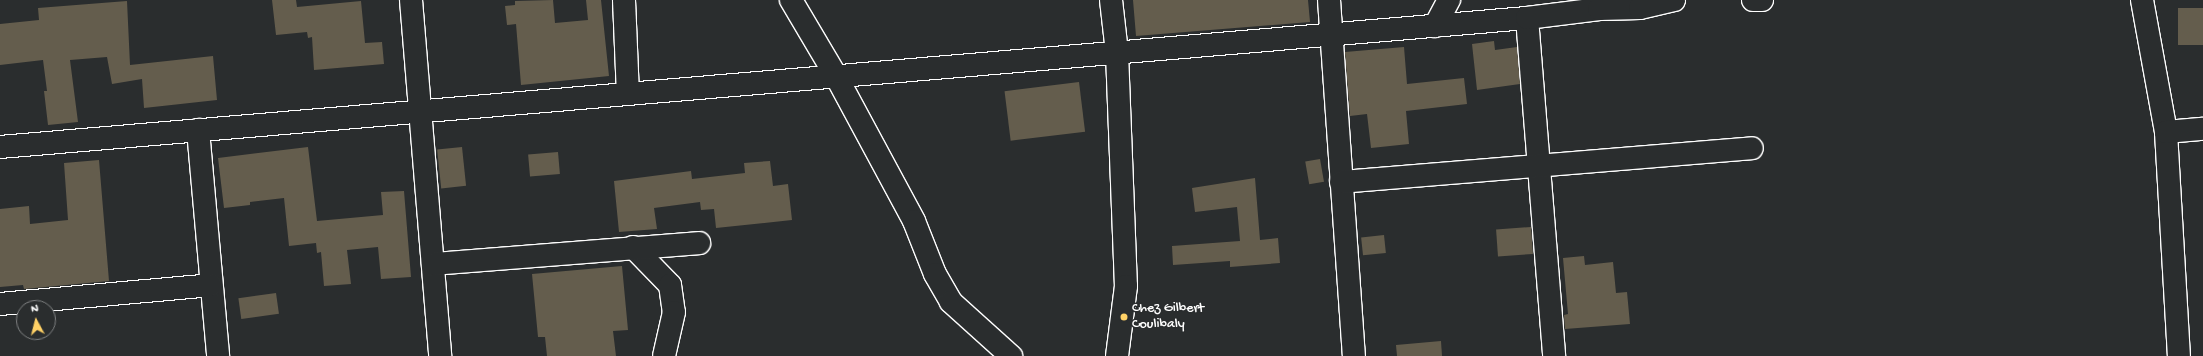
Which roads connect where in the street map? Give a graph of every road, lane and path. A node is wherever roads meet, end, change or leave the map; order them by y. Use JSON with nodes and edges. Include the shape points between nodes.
{"nodes":[{"id":1,"x":411,"y":0,"type":"edge"},
{"id":2,"x":624,"y":0,"type":"edge"},
{"id":3,"x":791,"y":0,"type":"edge"},
{"id":4,"x":1111,"y":0,"type":"edge"},
{"id":5,"x":1329,"y":0,"type":"edge"},
{"id":6,"x":1449,"y":0,"type":"edge"},
{"id":7,"x":1674,"y":0,"type":"edge"},
{"id":8,"x":1753,"y":0,"type":"edge"},
{"id":9,"x":1762,"y":0,"type":"edge"},
{"id":10,"x":2142,"y":0,"type":"edge"},
{"id":11,"x":1527,"y":18,"type":"junction"},
{"id":12,"x":1435,"y":26,"type":"junction"},
{"id":13,"x":1332,"y":34,"type":"junction"},
{"id":14,"x":1117,"y":53,"type":"junction"},
{"id":15,"x":836,"y":76,"type":"junction"},
{"id":16,"x":628,"y":94,"type":"junction"},
{"id":17,"x":420,"y":112,"type":"junction"},
{"id":18,"x":2203,"y":129,"type":"edge"},
{"id":19,"x":198,"y":130,"type":"junction"},
{"id":20,"x":2166,"y":132,"type":"junction"},
{"id":21,"x":0,"y":147,"type":"edge"},
{"id":22,"x":1752,"y":148,"type":"dead end"},
{"id":23,"x":1540,"y":166,"type":"junction"},
{"id":24,"x":1341,"y":182,"type":"junction"},
{"id":25,"x":699,"y":243,"type":"dead end"},
{"id":26,"x":633,"y":247,"type":"junction"},
{"id":27,"x":433,"y":264,"type":"junction"},
{"id":28,"x":211,"y":285,"type":"junction"},
{"id":29,"x":0,"y":304,"type":"edge"},
{"id":30,"x":218,"y":356,"type":"edge"},
{"id":31,"x":440,"y":356,"type":"edge"},
{"id":32,"x":664,"y":356,"type":"edge"},
{"id":33,"x":1011,"y":356,"type":"edge"},
{"id":34,"x":1116,"y":356,"type":"edge"},
{"id":35,"x":1354,"y":356,"type":"edge"},
{"id":36,"x":1554,"y":356,"type":"edge"},
{"id":37,"x":2179,"y":356,"type":"edge"}],
"edges":[{"from":1,"to":17,"type":"street"},
{"from":2,"to":16,"type":"street"},
{"from":3,"to":15,"type":"street"},
{"from":4,"to":14,"type":"street"},
{"from":5,"to":13,"type":"street"},
{"from":6,"to":12,"type":"street"},
{"from":7,"to":11,"type":"street","via":[[1640,8],[1599,9]]},
{"from":8,"to":9,"type":"street"},
{"from":10,"to":20,"type":"street"},
{"from":11,"to":12,"type":"street"},
{"from":11,"to":23,"type":"street"},
{"from":12,"to":13,"type":"street"},
{"from":13,"to":14,"type":"street"},
{"from":13,"to":24,"type":"street"},
{"from":14,"to":15,"type":"street"},
{"from":14,"to":34,"type":"street","via":[[1126,286]]},
{"from":15,"to":16,"type":"street"},
{"from":15,"to":33,"type":"street","via":[[914,221],[935,274],[951,302]]},
{"from":16,"to":17,"type":"street"},
{"from":17,"to":19,"type":"street"},
{"from":17,"to":27,"type":"street"},
{"from":18,"to":20,"type":"street"},
{"from":19,"to":21,"type":"street"},
{"from":19,"to":28,"type":"street"},
{"from":20,"to":37,"type":"street"},
{"from":22,"to":23,"type":"street"},
{"from":23,"to":24,"type":"street"},
{"from":23,"to":36,"type":"street"},
{"from":24,"to":35,"type":"street"},
{"from":25,"to":26,"type":"street"},
{"from":26,"to":27,"type":"street"},
{"from":26,"to":32,"type":"street","via":[[670,285],[674,312]]},
{"from":27,"to":31,"type":"street"},
{"from":28,"to":29,"type":"street"},
{"from":28,"to":30,"type":"street"}]}
